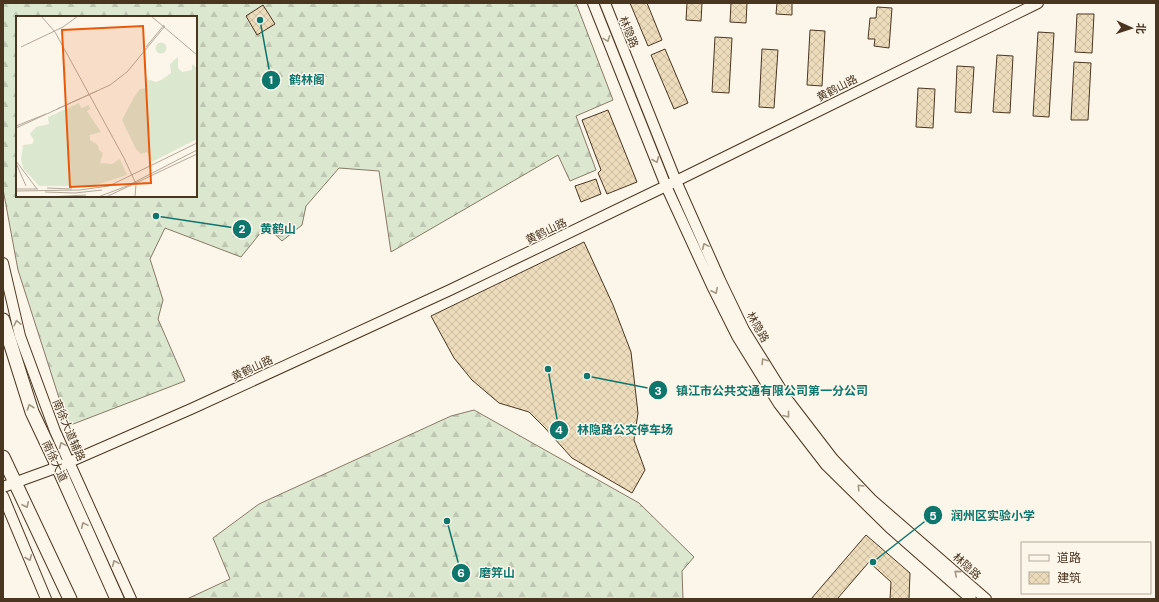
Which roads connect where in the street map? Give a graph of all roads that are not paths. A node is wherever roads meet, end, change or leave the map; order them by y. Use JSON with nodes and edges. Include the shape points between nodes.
{"nodes":[{"id":1,"x":593,"y":3,"type":"edge"},
{"id":2,"x":605,"y":3,"type":"edge"},
{"id":3,"x":1038,"y":3,"type":"edge"},
{"id":4,"x":676,"y":181,"type":"junction"},
{"id":5,"x":666,"y":186,"type":"junction"},
{"id":6,"x":3,"y":263,"type":"edge"},
{"id":7,"x":3,"y":320,"type":"edge"},
{"id":8,"x":3,"y":457,"type":"edge"},
{"id":9,"x":64,"y":464,"type":"junction"},
{"id":10,"x":9,"y":485,"type":"edge"},
{"id":11,"x":3,"y":496,"type":"edge"},
{"id":12,"x":46,"y":599,"type":"edge"},
{"id":13,"x":70,"y":599,"type":"edge"},
{"id":14,"x":117,"y":599,"type":"edge"},
{"id":15,"x":131,"y":599,"type":"edge"},
{"id":16,"x":971,"y":599,"type":"edge"},
{"id":17,"x":986,"y":599,"type":"edge"}],
"edges":[{"from":1,"to":5,"type":"street","name":"林隐路","one_way":true},
{"from":2,"to":4,"type":"street","name":"林隐路"},
{"from":3,"to":4,"type":"street","name":"黄鹤山路"},
{"from":4,"to":5,"type":"street","name":"黄鹤山路"},
{"from":17,"to":4,"type":"street","name":"林隐路","one_way":true,"via":[[871,499],[833,459],[788,399],[744,330]]},
{"from":5,"to":9,"type":"street","name":"黄鹤山路","via":[[450,290],[220,396]]},
{"from":5,"to":16,"type":"street","name":"林隐路","one_way":true,"via":[[737,336],[779,404],[826,465],[890,528]]},
{"from":9,"to":6,"type":"street","name":"南徐大道辅路","one_way":true,"via":[[55,430],[20,336]]},
{"from":9,"to":7,"type":"main road","name":"南徐大道","one_way":true,"via":[[32,412]]},
{"from":8,"to":10,"type":"main road"},
{"from":9,"to":10,"type":"street","name":"黄鹤山路"},
{"from":14,"to":9,"type":"main road","name":"南徐大道","one_way":true},
{"from":15,"to":9,"type":"street","name":"南徐大道辅路","one_way":true},
{"from":10,"to":13,"type":"main road","one_way":true},
{"from":11,"to":12,"type":"street","one_way":true}]}
